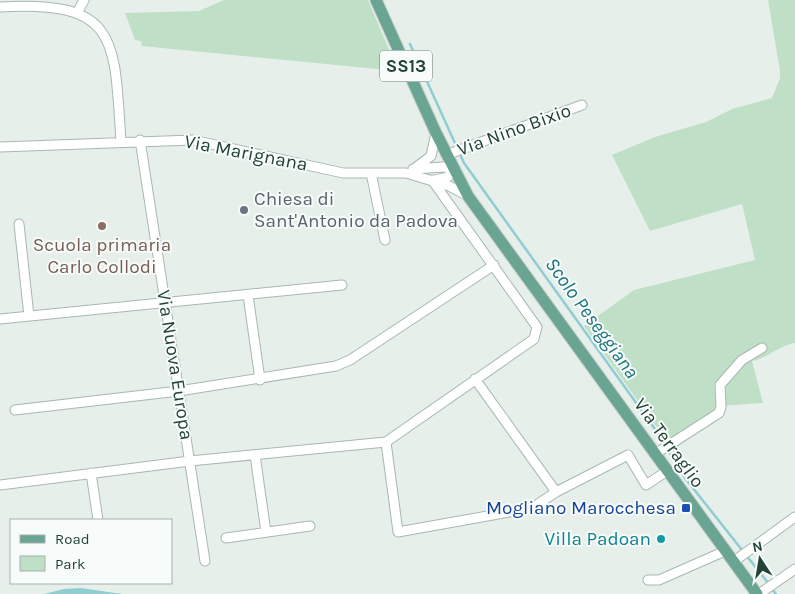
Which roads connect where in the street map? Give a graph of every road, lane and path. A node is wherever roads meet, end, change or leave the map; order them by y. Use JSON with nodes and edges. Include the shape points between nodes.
{"nodes":[{"id":1,"x":84,"y":0,"type":"edge"},
{"id":2,"x":376,"y":0,"type":"edge"},
{"id":3,"x":0,"y":7,"type":"edge"},
{"id":4,"x":77,"y":13,"type":"junction"},
{"id":5,"x":582,"y":104,"type":"dead end"},
{"id":6,"x":436,"y":133,"type":"junction"},
{"id":7,"x":140,"y":140,"type":"junction"},
{"id":8,"x":121,"y":141,"type":"junction"},
{"id":9,"x":0,"y":147,"type":"edge"},
{"id":10,"x":453,"y":152,"type":"junction"},
{"id":11,"x":453,"y":169,"type":"junction"},
{"id":12,"x":409,"y":171,"type":"junction"},
{"id":13,"x":371,"y":173,"type":"junction"},
{"id":14,"x":432,"y":180,"type":"junction"},
{"id":15,"x":468,"y":196,"type":"junction"},
{"id":16,"x":19,"y":224,"type":"dead end"},
{"id":17,"x":385,"y":240,"type":"dead end"},
{"id":18,"x":494,"y":265,"type":"junction"},
{"id":19,"x":342,"y":285,"type":"dead end"},
{"id":20,"x":248,"y":294,"type":"junction"},
{"id":21,"x":165,"y":301,"type":"junction"},
{"id":22,"x":28,"y":316,"type":"junction"},
{"id":23,"x":0,"y":319,"type":"edge"},
{"id":24,"x":762,"y":348,"type":"dead end"},
{"id":25,"x":475,"y":379,"type":"junction"},
{"id":26,"x":260,"y":380,"type":"junction"},
{"id":27,"x":179,"y":391,"type":"junction"},
{"id":28,"x":15,"y":410,"type":"dead end"},
{"id":29,"x":386,"y":442,"type":"junction"},
{"id":30,"x":662,"y":449,"type":"junction"},
{"id":31,"x":255,"y":454,"type":"junction"},
{"id":32,"x":190,"y":461,"type":"junction"},
{"id":33,"x":91,"y":473,"type":"junction"},
{"id":34,"x":664,"y":473,"type":"junction"},
{"id":35,"x":0,"y":485,"type":"edge"},
{"id":36,"x":556,"y":492,"type":"junction"},
{"id":37,"x":795,"y":517,"type":"edge"},
{"id":38,"x":98,"y":519,"type":"edge"},
{"id":39,"x":310,"y":526,"type":"dead end"},
{"id":40,"x":266,"y":532,"type":"junction"},
{"id":41,"x":226,"y":538,"type":"dead end"},
{"id":42,"x":725,"y":551,"type":"junction"},
{"id":43,"x":741,"y":556,"type":"junction"},
{"id":44,"x":205,"y":561,"type":"dead end"},
{"id":45,"x":795,"y":569,"type":"edge"},
{"id":46,"x":648,"y":580,"type":"dead end"},
{"id":47,"x":764,"y":590,"type":"edge"}],
"edges":[{"from":1,"to":4,"type":"street"},
{"from":2,"to":6,"type":"main road","name":"Via Terraglio","number":"SS13"},
{"from":3,"to":4,"type":"street","via":[[56,6]]},
{"from":4,"to":8,"type":"street","via":[[96,24],[108,38],[114,54]]},
{"from":5,"to":10,"type":"street","name":"Via Nino Bixio"},
{"from":6,"to":10,"type":"main road","name":"Via Terraglio","number":"SS13"},
{"from":6,"to":12,"type":"street","via":[[431,156]]},
{"from":7,"to":8,"type":"street","name":"Via Marignana"},
{"from":7,"to":13,"type":"street","name":"Via Marignana","via":[[193,140],[343,173]]},
{"from":7,"to":21,"type":"street","name":"Via Nuova Europa"},
{"from":8,"to":9,"type":"street","name":"Via Marignana"},
{"from":10,"to":11,"type":"main road","name":"Via Terraglio","number":"SS13"},
{"from":11,"to":12,"type":"street","name":"Via Marignana","via":[[444,166]]},
{"from":11,"to":14,"type":"street","via":[[448,177]]},
{"from":11,"to":15,"type":"main road","name":"Via Terraglio","number":"SS13"},
{"from":12,"to":13,"type":"street","name":"Via Marignana"},
{"from":12,"to":14,"type":"street","name":"Via Marignana"},
{"from":13,"to":17,"type":"street"},
{"from":14,"to":15,"type":"street","name":"Via Marignana"},
{"from":14,"to":18,"type":"street"},
{"from":15,"to":30,"type":"main road","name":"Via Terraglio","number":"SS13"},
{"from":16,"to":22,"type":"street"},
{"from":18,"to":25,"type":"street","via":[[537,326],[534,339]]},
{"from":18,"to":26,"type":"street","via":[[350,360],[320,371]]},
{"from":19,"to":20,"type":"street"},
{"from":20,"to":21,"type":"street"},
{"from":20,"to":26,"type":"street"},
{"from":21,"to":22,"type":"street"},
{"from":21,"to":27,"type":"street","name":"Via Nuova Europa"},
{"from":22,"to":23,"type":"street"},
{"from":24,"to":30,"type":"street","via":[[742,360],[720,385],[719,413]]},
{"from":25,"to":29,"type":"street"},
{"from":25,"to":36,"type":"street"},
{"from":26,"to":27,"type":"street"},
{"from":27,"to":28,"type":"street"},
{"from":27,"to":32,"type":"street","name":"Via Nuova Europa"},
{"from":29,"to":31,"type":"street"},
{"from":29,"to":36,"type":"street","via":[[398,532],[532,508]]},
{"from":30,"to":34,"type":"main road","name":"Via Terraglio","number":"SS13"},
{"from":31,"to":32,"type":"street"},
{"from":31,"to":40,"type":"street"},
{"from":32,"to":33,"type":"street"},
{"from":32,"to":44,"type":"street","name":"Via Nuova Europa"},
{"from":33,"to":35,"type":"street"},
{"from":33,"to":38,"type":"street"},
{"from":34,"to":36,"type":"street","via":[[646,485],[628,455]]},
{"from":34,"to":42,"type":"main road","name":"Via Terraglio","number":"SS13"},
{"from":37,"to":43,"type":"street"},
{"from":39,"to":40,"type":"street"},
{"from":40,"to":41,"type":"street"},
{"from":42,"to":43,"type":"main road","name":"Via Terraglio","number":"SS13"},
{"from":42,"to":46,"type":"street","via":[[659,580]]},
{"from":43,"to":47,"type":"main road","name":"Via Terraglio","number":"SS13"},
{"from":45,"to":47,"type":"street"}]}
